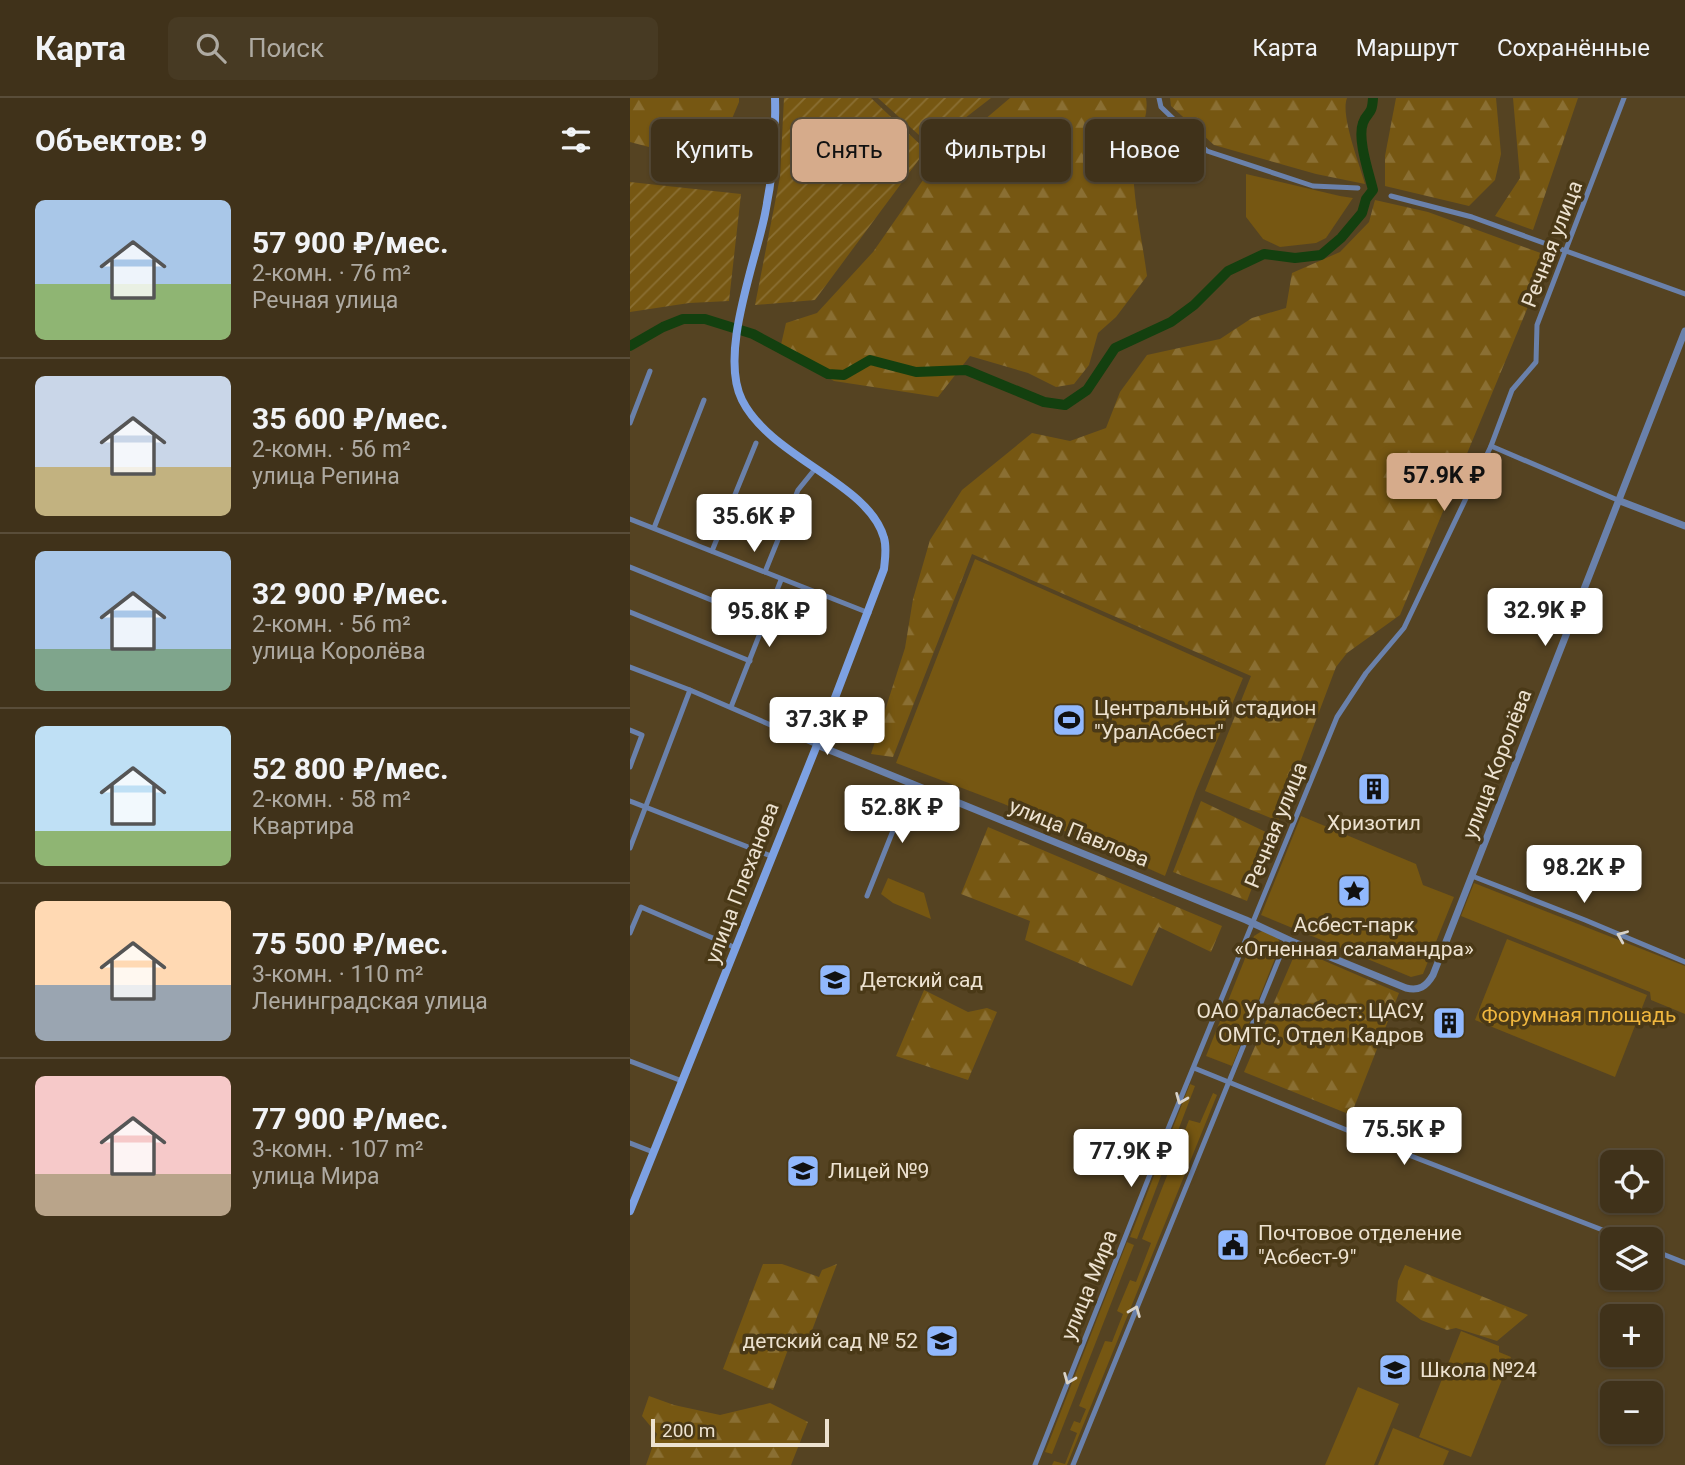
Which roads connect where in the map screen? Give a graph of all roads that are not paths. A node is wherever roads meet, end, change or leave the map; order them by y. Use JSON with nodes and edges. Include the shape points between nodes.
{"nodes":[{"id":1,"x":775,"y":98,"type":"edge"},
{"id":2,"x":1159,"y":98,"type":"edge"},
{"id":3,"x":1624,"y":98,"type":"edge"},
{"id":4,"x":1358,"y":188,"type":"dead end"},
{"id":5,"x":1391,"y":196,"type":"dead end"},
{"id":6,"x":1565,"y":253,"type":"junction"},
{"id":7,"x":1685,"y":294,"type":"edge"},
{"id":8,"x":1685,"y":331,"type":"edge"},
{"id":9,"x":650,"y":371,"type":"dead end"},
{"id":10,"x":704,"y":400,"type":"dead end"},
{"id":11,"x":630,"y":423,"type":"edge"},
{"id":12,"x":756,"y":443,"type":"dead end"},
{"id":13,"x":1491,"y":446,"type":"junction"},
{"id":14,"x":815,"y":469,"type":"junction"},
{"id":15,"x":1620,"y":501,"type":"junction"},
{"id":16,"x":630,"y":519,"type":"edge"},
{"id":17,"x":1685,"y":526,"type":"edge"},
{"id":18,"x":654,"y":528,"type":"junction"},
{"id":19,"x":712,"y":551,"type":"junction"},
{"id":20,"x":630,"y":567,"type":"edge"},
{"id":21,"x":765,"y":572,"type":"junction"},
{"id":22,"x":781,"y":580,"type":"junction"},
{"id":23,"x":630,"y":612,"type":"edge"},
{"id":24,"x":869,"y":613,"type":"junction"},
{"id":25,"x":765,"y":622,"type":"junction"},
{"id":26,"x":750,"y":661,"type":"junction"},
{"id":27,"x":630,"y":667,"type":"edge"},
{"id":28,"x":690,"y":690,"type":"junction"},
{"id":29,"x":731,"y":707,"type":"junction"},
{"id":30,"x":630,"y":730,"type":"edge"},
{"id":31,"x":817,"y":745,"type":"junction"},
{"id":32,"x":630,"y":767,"type":"edge"},
{"id":33,"x":912,"y":783,"type":"junction"},
{"id":34,"x":630,"y":801,"type":"edge"},
{"id":35,"x":646,"y":807,"type":"junction"},
{"id":36,"x":630,"y":848,"type":"edge"},
{"id":37,"x":771,"y":856,"type":"junction"},
{"id":38,"x":1472,"y":876,"type":"junction"},
{"id":39,"x":867,"y":896,"type":"dead end"},
{"id":40,"x":1253,"y":923,"type":"junction"},
{"id":41,"x":630,"y":933,"type":"edge"},
{"id":42,"x":1287,"y":939,"type":"junction"},
{"id":43,"x":736,"y":948,"type":"junction"},
{"id":44,"x":1685,"y":962,"type":"edge"},
{"id":45,"x":1433,"y":975,"type":"joint"},
{"id":46,"x":630,"y":1061,"type":"edge"},
{"id":47,"x":1194,"y":1068,"type":"junction"},
{"id":48,"x":682,"y":1081,"type":"junction"},
{"id":49,"x":1229,"y":1082,"type":"junction"},
{"id":50,"x":630,"y":1143,"type":"edge"},
{"id":51,"x":653,"y":1152,"type":"junction"},
{"id":52,"x":630,"y":1209,"type":"edge"},
{"id":53,"x":1600,"y":1229,"type":"edge"},
{"id":54,"x":1663,"y":1254,"type":"edge"},
{"id":55,"x":1685,"y":1262,"type":"edge"},
{"id":56,"x":1035,"y":1465,"type":"edge"},
{"id":57,"x":1073,"y":1465,"type":"edge"}],
"edges":[{"from":1,"to":14,"type":"main road","name":"улица Плеханова","via":[[771,180],[735,339],[734,376],[743,402],[763,428]]},
{"from":2,"to":4,"type":"street","via":[[1161,107],[1207,151],[1313,186]]},
{"from":3,"to":6,"type":"street","name":"Речная улица"},
{"from":5,"to":6,"type":"street","via":[[1472,217]]},
{"from":6,"to":7,"type":"street"},
{"from":6,"to":13,"type":"street","name":"Речная улица","via":[[1537,325],[1536,362],[1512,390]]},
{"from":8,"to":15,"type":"street","name":"улица Королёва"},
{"from":9,"to":11,"type":"street"},
{"from":10,"to":18,"type":"street"},
{"from":12,"to":19,"type":"street"},
{"from":13,"to":15,"type":"street"},
{"from":13,"to":40,"type":"street","name":"Речная улица","via":[[1404,628],[1337,717]]},
{"from":14,"to":21,"type":"street","via":[[798,490]]},
{"from":14,"to":24,"type":"main road","name":"улица Плеханова","via":[[865,505],[884,536],[884,569]]},
{"from":15,"to":17,"type":"street"},
{"from":15,"to":38,"type":"street","name":"улица Королёва"},
{"from":16,"to":18,"type":"street"},
{"from":18,"to":19,"type":"street"},
{"from":19,"to":21,"type":"street"},
{"from":20,"to":25,"type":"street"},
{"from":21,"to":22,"type":"street"},
{"from":22,"to":24,"type":"street"},
{"from":22,"to":25,"type":"street"},
{"from":23,"to":26,"type":"street"},
{"from":24,"to":31,"type":"main road","name":"улица Плеханова"},
{"from":25,"to":26,"type":"street"},
{"from":26,"to":29,"type":"street"},
{"from":27,"to":28,"type":"street","name":"улица Павлова"},
{"from":28,"to":29,"type":"street","name":"улица Павлова"},
{"from":28,"to":35,"type":"street"},
{"from":29,"to":31,"type":"street","name":"улица Павлова"},
{"from":30,"to":32,"type":"street","via":[[642,735]]},
{"from":31,"to":33,"type":"street","name":"улица Павлова"},
{"from":31,"to":37,"type":"main road","name":"улица Плеханова"},
{"from":33,"to":39,"type":"street"},
{"from":33,"to":40,"type":"street","name":"улица Павлова"},
{"from":34,"to":35,"type":"street"},
{"from":35,"to":36,"type":"street"},
{"from":35,"to":37,"type":"street"},
{"from":37,"to":43,"type":"main road","name":"улица Плеханова"},
{"from":44,"to":38,"type":"street","one_way":true},
{"from":38,"to":45,"type":"street","name":"улица Королёва"},
{"from":40,"to":42,"type":"street","name":"улица Павлова"},
{"from":40,"to":47,"type":"street","name":"улица Мира"},
{"from":41,"to":43,"type":"street","via":[[640,907]]},
{"from":42,"to":45,"type":"street","name":"улица Павлова","via":[[1406,988],[1423,987]]},
{"from":42,"to":49,"type":"street"},
{"from":43,"to":48,"type":"main road","name":"улица Плеханова"},
{"from":46,"to":48,"type":"street"},
{"from":47,"to":49,"type":"street"},
{"from":47,"to":56,"type":"street","name":"улица Мира","one_way":true},
{"from":48,"to":51,"type":"main road","name":"улица Плеханова"},
{"from":49,"to":53,"type":"street"},
{"from":57,"to":49,"type":"street","one_way":true},
{"from":50,"to":51,"type":"street"},
{"from":51,"to":52,"type":"main road","name":"улица Плеханова"},
{"from":54,"to":55,"type":"street"}]}
